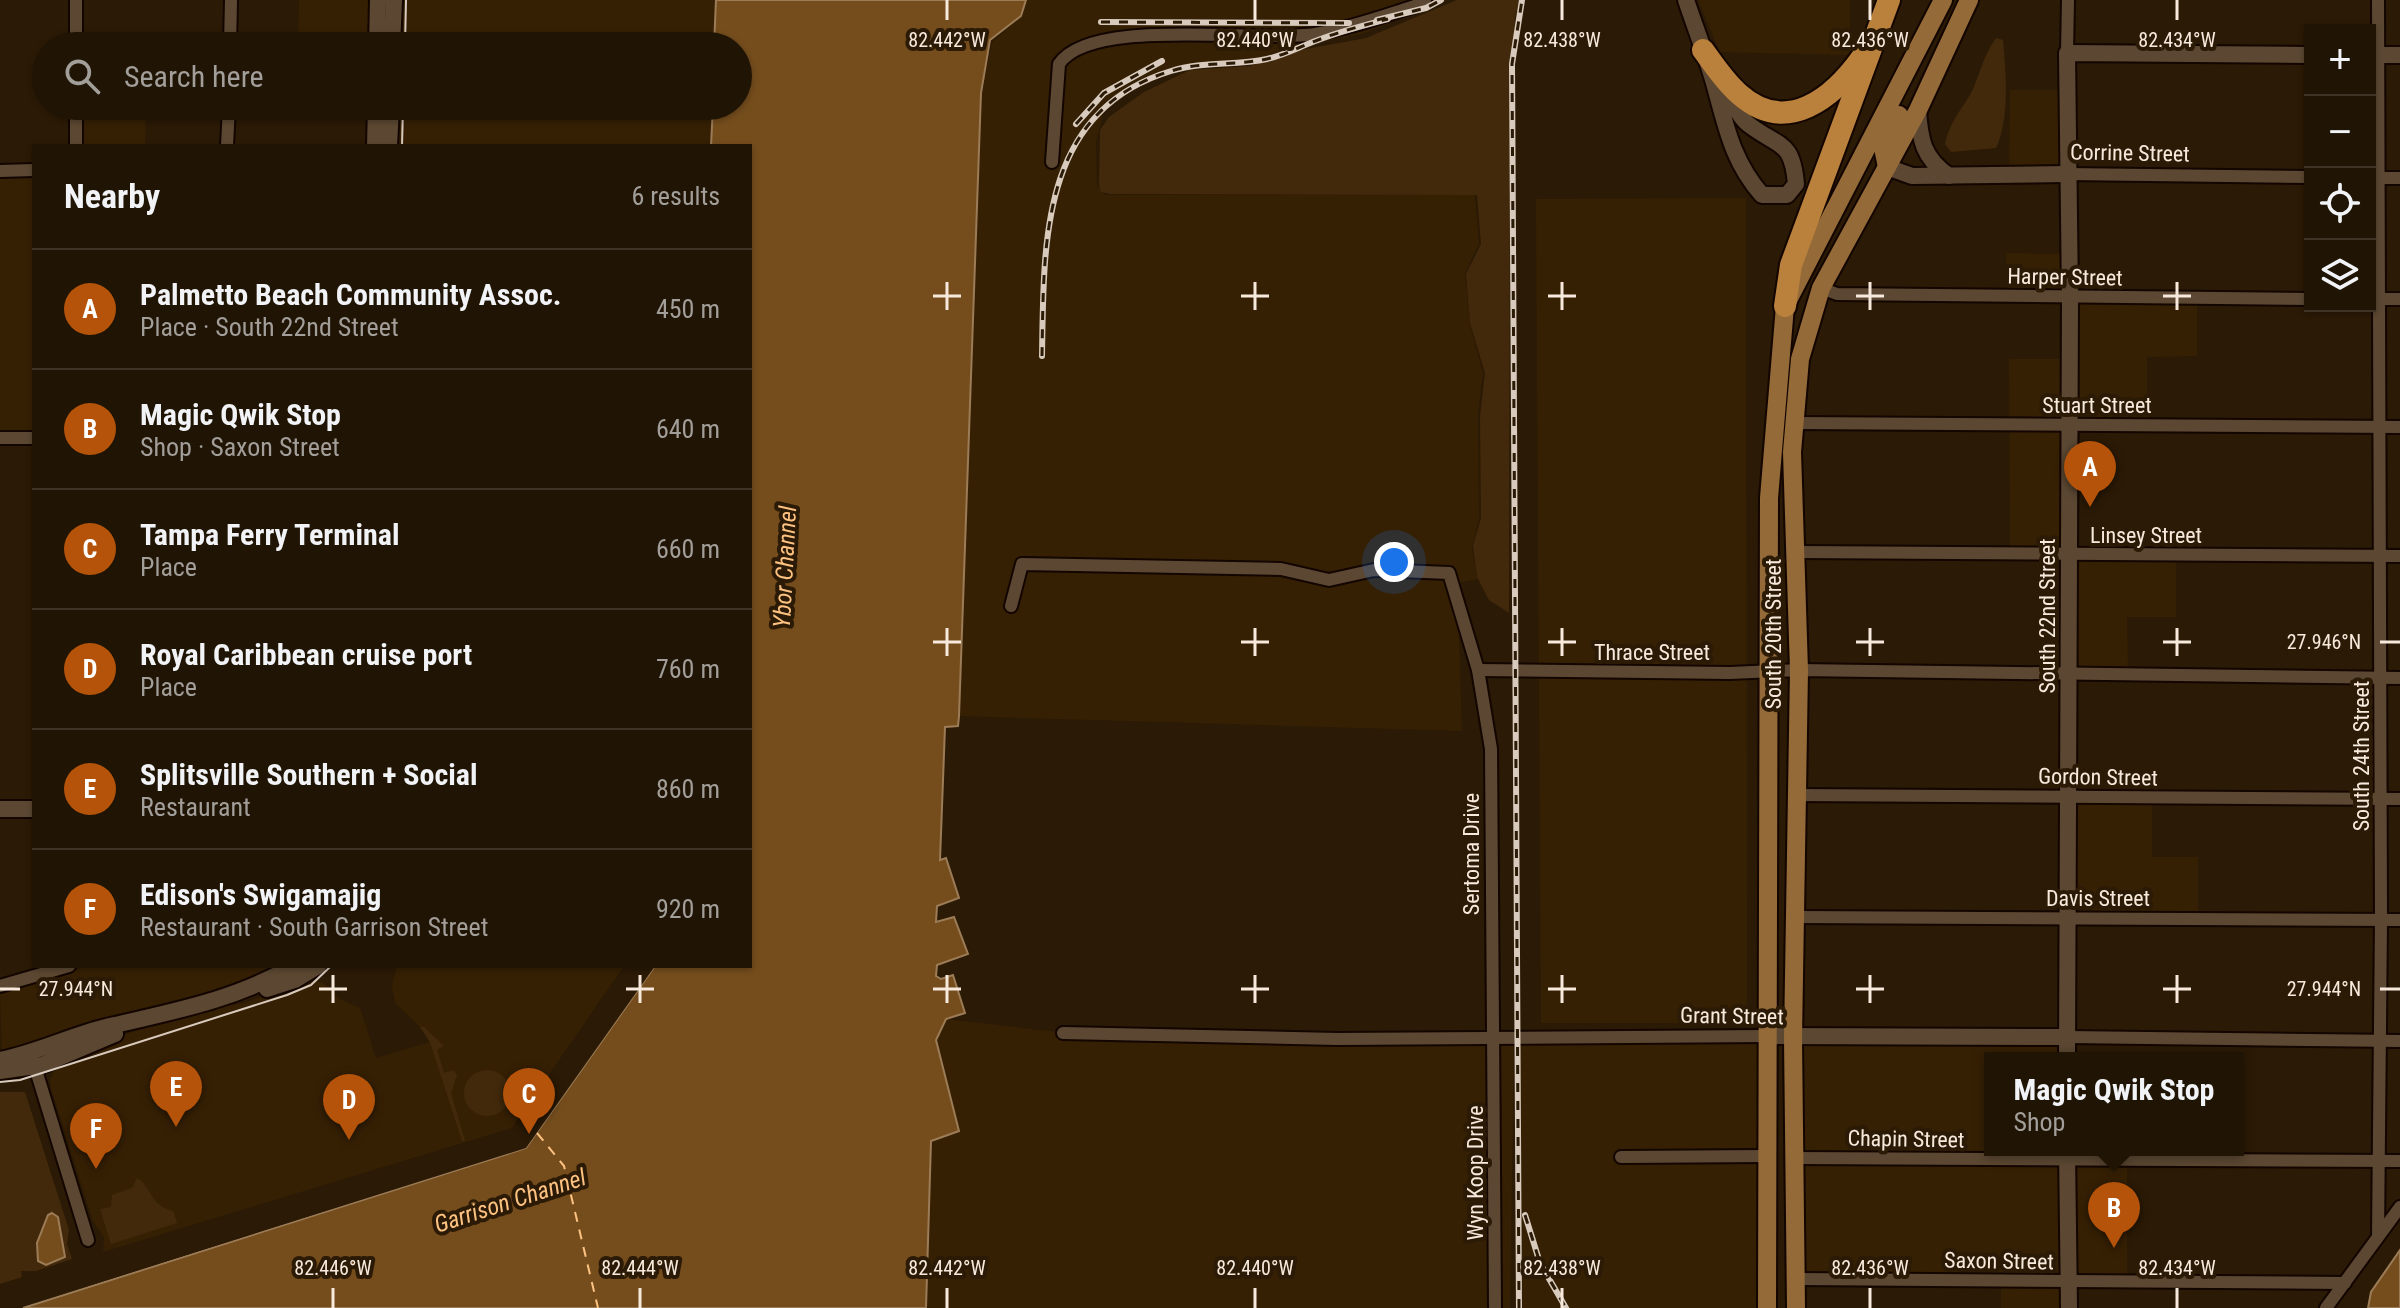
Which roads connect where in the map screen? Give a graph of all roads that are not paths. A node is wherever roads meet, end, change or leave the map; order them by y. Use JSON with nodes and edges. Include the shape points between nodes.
{"nodes":[{"id":1,"x":76,"y":0,"type":"edge"},
{"id":2,"x":231,"y":0,"type":"edge"},
{"id":3,"x":378,"y":0,"type":"edge"},
{"id":4,"x":394,"y":0,"type":"edge"},
{"id":5,"x":1425,"y":0,"type":"edge"},
{"id":6,"x":1686,"y":0,"type":"edge"},
{"id":7,"x":1889,"y":0,"type":"edge"},
{"id":8,"x":1943,"y":0,"type":"edge"},
{"id":9,"x":1949,"y":0,"type":"edge"},
{"id":10,"x":1969,"y":0,"type":"edge"},
{"id":11,"x":2068,"y":0,"type":"edge"},
{"id":12,"x":2378,"y":0,"type":"edge"},
{"id":13,"x":2376,"y":28,"type":"edge"},
{"id":14,"x":76,"y":32,"type":"edge"},
{"id":15,"x":230,"y":32,"type":"edge"},
{"id":16,"x":377,"y":32,"type":"edge"},
{"id":17,"x":393,"y":32,"type":"edge"},
{"id":18,"x":1873,"y":42,"type":"junction"},
{"id":19,"x":1703,"y":50,"type":"junction"},
{"id":20,"x":2067,"y":53,"type":"junction"},
{"id":21,"x":2304,"y":55,"type":"edge"},
{"id":22,"x":2376,"y":55,"type":"edge"},
{"id":23,"x":2400,"y":55,"type":"edge"},
{"id":24,"x":2374,"y":96,"type":"edge"},
{"id":25,"x":1918,"y":110,"type":"junction"},
{"id":26,"x":76,"y":120,"type":"edge"},
{"id":27,"x":228,"y":120,"type":"edge"},
{"id":28,"x":376,"y":120,"type":"edge"},
{"id":29,"x":390,"y":120,"type":"edge"},
{"id":30,"x":76,"y":144,"type":"edge"},
{"id":31,"x":227,"y":144,"type":"edge"},
{"id":32,"x":375,"y":144,"type":"edge"},
{"id":33,"x":389,"y":144,"type":"edge"},
{"id":34,"x":1052,"y":162,"type":"dead end"},
{"id":35,"x":1887,"y":167,"type":"junction"},
{"id":36,"x":2374,"y":168,"type":"edge"},
{"id":37,"x":32,"y":170,"type":"edge"},
{"id":38,"x":0,"y":171,"type":"edge"},
{"id":39,"x":2066,"y":174,"type":"junction"},
{"id":40,"x":1949,"y":176,"type":"junction"},
{"id":41,"x":2304,"y":177,"type":"edge"},
{"id":42,"x":2376,"y":178,"type":"edge"},
{"id":43,"x":2400,"y":178,"type":"edge"},
{"id":44,"x":1821,"y":288,"type":"junction"},
{"id":45,"x":2070,"y":298,"type":"junction"},
{"id":46,"x":2304,"y":299,"type":"edge"},
{"id":47,"x":2376,"y":299,"type":"edge"},
{"id":48,"x":2400,"y":299,"type":"edge"},
{"id":49,"x":1785,"y":306,"type":"junction"},
{"id":50,"x":2374,"y":312,"type":"edge"},
{"id":51,"x":1794,"y":423,"type":"junction"},
{"id":52,"x":2069,"y":425,"type":"junction"},
{"id":53,"x":2378,"y":427,"type":"junction"},
{"id":54,"x":2400,"y":427,"type":"edge"},
{"id":55,"x":0,"y":438,"type":"edge"},
{"id":56,"x":32,"y":438,"type":"edge"},
{"id":57,"x":1792,"y":452,"type":"junction"},
{"id":58,"x":1769,"y":520,"type":"junction"},
{"id":59,"x":1796,"y":552,"type":"junction"},
{"id":60,"x":2070,"y":554,"type":"junction"},
{"id":61,"x":2379,"y":556,"type":"junction"},
{"id":62,"x":2400,"y":556,"type":"edge"},
{"id":63,"x":1011,"y":606,"type":"dead end"},
{"id":64,"x":1478,"y":670,"type":"junction"},
{"id":65,"x":1769,"y":670,"type":"junction"},
{"id":66,"x":1799,"y":670,"type":"junction"},
{"id":67,"x":2069,"y":675,"type":"junction"},
{"id":68,"x":2380,"y":678,"type":"junction"},
{"id":69,"x":2400,"y":678,"type":"edge"},
{"id":70,"x":1795,"y":795,"type":"junction"},
{"id":71,"x":2068,"y":797,"type":"junction"},
{"id":72,"x":2381,"y":799,"type":"junction"},
{"id":73,"x":2400,"y":799,"type":"edge"},
{"id":74,"x":0,"y":809,"type":"edge"},
{"id":75,"x":32,"y":809,"type":"edge"},
{"id":76,"x":1795,"y":917,"type":"junction"},
{"id":77,"x":2068,"y":917,"type":"junction"},
{"id":78,"x":2381,"y":920,"type":"junction"},
{"id":79,"x":2400,"y":920,"type":"edge"},
{"id":80,"x":62,"y":968,"type":"edge"},
{"id":81,"x":289,"y":968,"type":"edge"},
{"id":82,"x":314,"y":968,"type":"edge"},
{"id":83,"x":0,"y":986,"type":"edge"},
{"id":84,"x":250,"y":989,"type":"junction"},
{"id":85,"x":130,"y":1025,"type":"junction"},
{"id":86,"x":92,"y":1032,"type":"junction"},
{"id":87,"x":1063,"y":1033,"type":"dead end"},
{"id":88,"x":1767,"y":1036,"type":"junction"},
{"id":89,"x":2067,"y":1037,"type":"junction"},
{"id":90,"x":1495,"y":1038,"type":"junction"},
{"id":91,"x":1793,"y":1038,"type":"junction"},
{"id":92,"x":2380,"y":1041,"type":"junction"},
{"id":93,"x":2400,"y":1041,"type":"edge"},
{"id":94,"x":2067,"y":1052,"type":"edge"},
{"id":95,"x":0,"y":1060,"type":"edge"},
{"id":96,"x":35,"y":1067,"type":"junction"},
{"id":97,"x":0,"y":1071,"type":"edge"},
{"id":98,"x":1765,"y":1156,"type":"junction"},
{"id":99,"x":1984,"y":1156,"type":"edge"},
{"id":100,"x":2067,"y":1156,"type":"edge"},
{"id":101,"x":2111,"y":1156,"type":"edge"},
{"id":102,"x":1621,"y":1157,"type":"dead end"},
{"id":103,"x":1795,"y":1158,"type":"junction"},
{"id":104,"x":2400,"y":1161,"type":"edge"},
{"id":105,"x":2378,"y":1162,"type":"junction"},
{"id":106,"x":2400,"y":1207,"type":"edge"},
{"id":107,"x":2378,"y":1237,"type":"junction"},
{"id":108,"x":88,"y":1240,"type":"dead end"},
{"id":109,"x":1796,"y":1279,"type":"junction"},
{"id":110,"x":2069,"y":1282,"type":"junction"},
{"id":111,"x":2345,"y":1283,"type":"junction"},
{"id":112,"x":1495,"y":1308,"type":"edge"},
{"id":113,"x":1767,"y":1308,"type":"edge"},
{"id":114,"x":1796,"y":1308,"type":"edge"},
{"id":115,"x":2069,"y":1308,"type":"edge"},
{"id":116,"x":2326,"y":1308,"type":"edge"}],
"edges":[{"from":1,"to":14,"type":"street"},
{"from":2,"to":15,"type":"street"},
{"from":3,"to":16,"type":"street"},
{"from":4,"to":17,"type":"street"},
{"from":5,"to":34,"type":"street","via":[[1314,35],[1116,37],[1078,48],[1059,64]]},
{"from":6,"to":19,"type":"street"},
{"from":7,"to":18,"type":"highway"},
{"from":8,"to":49,"type":"main road","name":"South 20th Street"},
{"from":9,"to":35,"type":"main road","via":[[1939,38],[1885,141]]},
{"from":10,"to":25,"type":"main road","name":"South 20th Street"},
{"from":11,"to":20,"type":"street"},
{"from":12,"to":13,"type":"street","name":"South 24th Street"},
{"from":18,"to":19,"type":"highway","via":[[1827,98],[1785,111],[1746,100]]},
{"from":18,"to":49,"type":"highway","via":[[1791,265]]},
{"from":19,"to":19,"type":"street","via":[[1730,146],[1745,175],[1762,195],[1787,195],[1796,184],[1794,159],[1787,148],[1745,122]]},
{"from":20,"to":21,"type":"street"},
{"from":20,"to":39,"type":"street","name":"South 22nd Street"},
{"from":22,"to":23,"type":"street"},
{"from":24,"to":36,"type":"street","name":"South 24th Street"},
{"from":25,"to":35,"type":"main road","name":"South 20th Street"},
{"from":25,"to":40,"type":"street","via":[[1925,154]]},
{"from":26,"to":30,"type":"street"},
{"from":27,"to":31,"type":"street"},
{"from":28,"to":32,"type":"street"},
{"from":29,"to":33,"type":"street"},
{"from":35,"to":40,"type":"street","name":"Corrine Street","via":[[1912,176]]},
{"from":35,"to":44,"type":"main road","name":"South 20th Street"},
{"from":37,"to":38,"type":"street"},
{"from":39,"to":40,"type":"street","name":"Corrine Street"},
{"from":39,"to":41,"type":"street","name":"Corrine Street"},
{"from":39,"to":45,"type":"street","name":"South 22nd Street"},
{"from":42,"to":43,"type":"street"},
{"from":44,"to":45,"type":"street","name":"Harper Street","via":[[1837,294]]},
{"from":44,"to":51,"type":"main road","name":"South 20th Street","via":[[1800,359]]},
{"from":45,"to":46,"type":"street","name":"Harper Street"},
{"from":45,"to":52,"type":"street","name":"South 22nd Street"},
{"from":47,"to":48,"type":"street"},
{"from":49,"to":58,"type":"main road","name":"South 20th Street"},
{"from":50,"to":53,"type":"street","name":"South 24th Street"},
{"from":51,"to":52,"type":"street","name":"Stuart Street"},
{"from":51,"to":57,"type":"main road","name":"South 20th Street"},
{"from":52,"to":53,"type":"street","name":"Stuart Street"},
{"from":52,"to":60,"type":"street","name":"South 22nd Street"},
{"from":53,"to":54,"type":"street","name":"Stuart Street"},
{"from":53,"to":61,"type":"street","name":"South 24th Street"},
{"from":55,"to":56,"type":"street"},
{"from":57,"to":58,"type":"main road","via":[[1782,467],[1782,500]]},
{"from":57,"to":59,"type":"main road","name":"South 20th Street"},
{"from":58,"to":65,"type":"main road","name":"South 20th Street"},
{"from":59,"to":60,"type":"street","name":"Linsey Street"},
{"from":59,"to":66,"type":"main road","name":"South 20th Street"},
{"from":60,"to":61,"type":"street","name":"Linsey Street"},
{"from":60,"to":67,"type":"street","name":"South 22nd Street"},
{"from":61,"to":62,"type":"street","name":"Linsey Street"},
{"from":61,"to":68,"type":"street","name":"South 24th Street"},
{"from":63,"to":64,"type":"street","via":[[1022,564],[1281,569],[1329,580],[1374,570],[1449,573]]},
{"from":64,"to":65,"type":"street","name":"Thrace Street"},
{"from":64,"to":90,"type":"street","name":"Sertoma Drive","via":[[1491,749]]},
{"from":65,"to":66,"type":"street","name":"Thrace Street"},
{"from":65,"to":88,"type":"main road","name":"South 20th Street"},
{"from":66,"to":67,"type":"street","name":"Thrace Street"},
{"from":66,"to":70,"type":"main road","name":"South 20th Street"},
{"from":67,"to":68,"type":"street","name":"Thrace Street"},
{"from":67,"to":71,"type":"street","name":"South 22nd Street"},
{"from":68,"to":69,"type":"street","name":"Thrace Street"},
{"from":68,"to":72,"type":"street","name":"South 24th Street"},
{"from":70,"to":71,"type":"street","name":"Gordon Street"},
{"from":70,"to":76,"type":"main road","name":"South 20th Street"},
{"from":71,"to":72,"type":"street","name":"Gordon Street"},
{"from":71,"to":77,"type":"street","name":"South 22nd Street"},
{"from":72,"to":73,"type":"street","name":"Gordon Street"},
{"from":72,"to":78,"type":"street","name":"South 24th Street"},
{"from":74,"to":75,"type":"street"},
{"from":76,"to":77,"type":"street","name":"Davis Street"},
{"from":76,"to":91,"type":"main road","name":"South 20th Street"},
{"from":77,"to":78,"type":"street","name":"Davis Street"},
{"from":77,"to":89,"type":"street","name":"South 22nd Street"},
{"from":78,"to":79,"type":"street","name":"Davis Street"},
{"from":78,"to":92,"type":"street","name":"South 24th Street"},
{"from":80,"to":83,"type":"street"},
{"from":81,"to":84,"type":"street"},
{"from":82,"to":84,"type":"street","via":[[263,991]]},
{"from":84,"to":85,"type":"street"},
{"from":85,"to":86,"type":"street"},
{"from":85,"to":96,"type":"street"},
{"from":86,"to":95,"type":"street"},
{"from":86,"to":96,"type":"street","via":[[48,1052]]},
{"from":87,"to":90,"type":"street","name":"Grant Street"},
{"from":88,"to":90,"type":"street","name":"Grant Street"},
{"from":88,"to":91,"type":"street","name":"Grant Street"},
{"from":88,"to":98,"type":"main road","name":"South 20th Street"},
{"from":89,"to":91,"type":"street","name":"Grant Street"},
{"from":89,"to":92,"type":"street","name":"Grant Street"},
{"from":89,"to":94,"type":"street","name":"South 22nd Street"},
{"from":90,"to":112,"type":"street","name":"Wyn Koop Drive"},
{"from":91,"to":103,"type":"main road","name":"South 20th Street"},
{"from":92,"to":93,"type":"street","name":"Grant Street"},
{"from":92,"to":105,"type":"street","name":"South 24th Street"},
{"from":96,"to":97,"type":"street"},
{"from":96,"to":108,"type":"street"},
{"from":98,"to":102,"type":"street"},
{"from":98,"to":113,"type":"main road","name":"South 20th Street"},
{"from":99,"to":103,"type":"street","name":"Chapin Street"},
{"from":100,"to":110,"type":"street"},
{"from":101,"to":105,"type":"street","name":"Chapin Street"},
{"from":103,"to":109,"type":"main road","name":"South 20th Street"},
{"from":104,"to":105,"type":"street","name":"Chapin Street"},
{"from":105,"to":107,"type":"street","name":"South 24th Street"},
{"from":106,"to":107,"type":"street"},
{"from":107,"to":111,"type":"street"},
{"from":109,"to":110,"type":"street","name":"Saxon Street"},
{"from":109,"to":114,"type":"main road","name":"South 20th Street"},
{"from":110,"to":111,"type":"street","name":"Saxon Street"},
{"from":110,"to":115,"type":"street"},
{"from":111,"to":116,"type":"street"}]}
